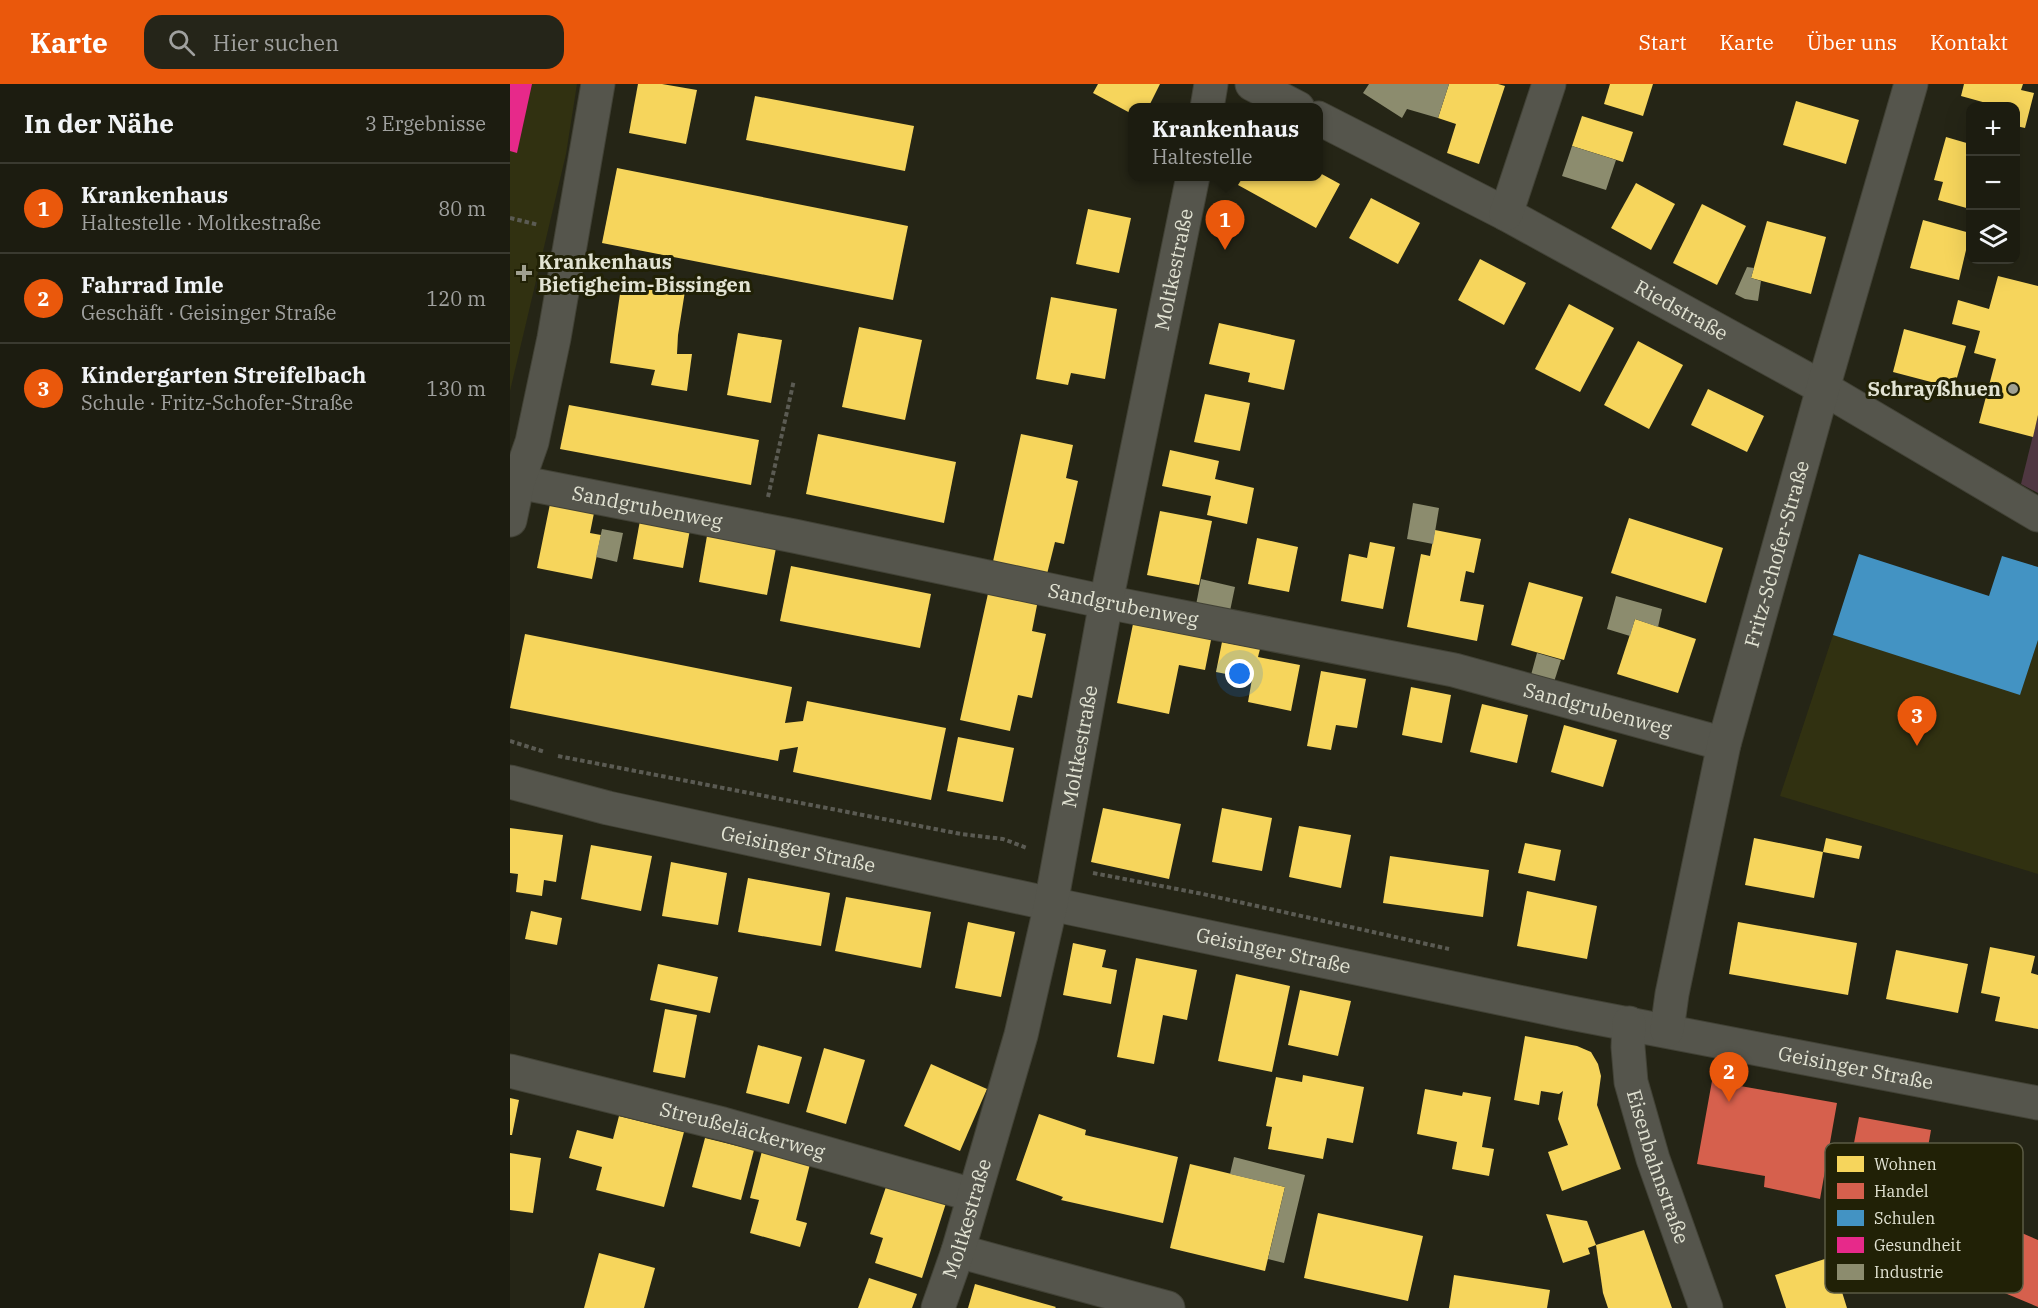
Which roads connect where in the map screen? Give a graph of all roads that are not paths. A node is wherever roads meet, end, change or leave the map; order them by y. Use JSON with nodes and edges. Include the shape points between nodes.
{"nodes":[{"id":1,"x":597,"y":84,"type":"edge"},
{"id":2,"x":1211,"y":84,"type":"edge"},
{"id":3,"x":1252,"y":84,"type":"edge"},
{"id":4,"x":1549,"y":84,"type":"edge"},
{"id":5,"x":1911,"y":84,"type":"edge"},
{"id":6,"x":1208,"y":103,"type":"edge"},
{"id":7,"x":1288,"y":103,"type":"edge"},
{"id":8,"x":1323,"y":121,"type":"edge"},
{"id":9,"x":1192,"y":181,"type":"edge"},
{"id":10,"x":1506,"y":214,"type":"junction"},
{"id":11,"x":1823,"y":388,"type":"junction"},
{"id":12,"x":514,"y":483,"type":"edge"},
{"id":13,"x":2027,"y":509,"type":"edge"},
{"id":14,"x":510,"y":519,"type":"edge"},
{"id":15,"x":1106,"y":602,"type":"junction"},
{"id":16,"x":1724,"y":744,"type":"junction"},
{"id":17,"x":510,"y":782,"type":"edge"},
{"id":18,"x":1051,"y":904,"type":"junction"},
{"id":19,"x":1629,"y":1023,"type":"junction"},
{"id":20,"x":1667,"y":1030,"type":"junction"},
{"id":21,"x":510,"y":1071,"type":"edge"},
{"id":22,"x":2038,"y":1104,"type":"edge"},
{"id":23,"x":973,"y":1195,"type":"junction"},
{"id":24,"x":957,"y":1251,"type":"junction"},
{"id":25,"x":938,"y":1308,"type":"edge"},
{"id":26,"x":1168,"y":1308,"type":"edge"},
{"id":27,"x":1706,"y":1308,"type":"edge"}],
"edges":[{"from":1,"to":12,"type":"street","via":[[554,338],[532,442]]},
{"from":2,"to":6,"type":"street"},
{"from":3,"to":7,"type":"street"},
{"from":4,"to":10,"type":"street"},
{"from":5,"to":11,"type":"street","name":"Fritz-Schofer-Straße"},
{"from":8,"to":10,"type":"street","name":"Riedstraße"},
{"from":9,"to":15,"type":"street","name":"Moltkestraße"},
{"from":10,"to":11,"type":"street","name":"Riedstraße"},
{"from":11,"to":13,"type":"street","name":"Riedstraße"},
{"from":11,"to":16,"type":"street","name":"Fritz-Schofer-Straße"},
{"from":12,"to":14,"type":"street"},
{"from":12,"to":15,"type":"street","name":"Sandgrubenweg"},
{"from":15,"to":16,"type":"street","name":"Sandgrubenweg","via":[[1454,670]]},
{"from":15,"to":18,"type":"street","name":"Moltkestraße"},
{"from":16,"to":20,"type":"street","name":"Fritz-Schofer-Straße"},
{"from":17,"to":18,"type":"street","name":"Geisinger Straße","via":[[608,808]]},
{"from":18,"to":19,"type":"street","name":"Geisinger Straße"},
{"from":18,"to":23,"type":"street","name":"Moltkestraße","via":[[1022,1035]]},
{"from":19,"to":20,"type":"street","name":"Geisinger Straße"},
{"from":19,"to":27,"type":"street","name":"Eisenbahnstraße","via":[[1631,1082],[1653,1159]]},
{"from":20,"to":22,"type":"street","name":"Geisinger Straße"},
{"from":21,"to":23,"type":"street","name":"Streußeläckerweg","via":[[723,1124]]},
{"from":23,"to":24,"type":"street","name":"Moltkestraße"},
{"from":24,"to":25,"type":"street","name":"Moltkestraße"},
{"from":24,"to":26,"type":"street"}]}
